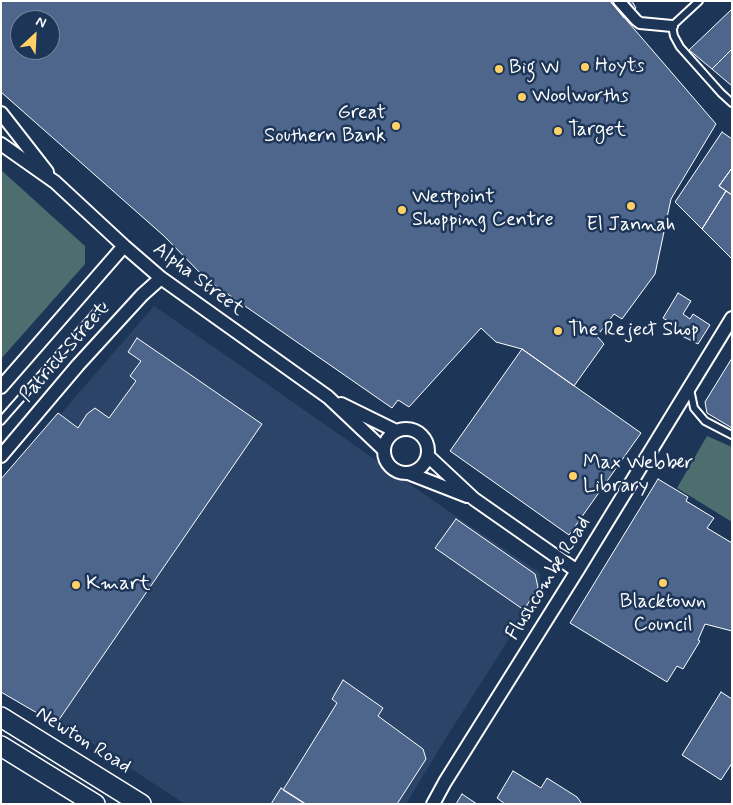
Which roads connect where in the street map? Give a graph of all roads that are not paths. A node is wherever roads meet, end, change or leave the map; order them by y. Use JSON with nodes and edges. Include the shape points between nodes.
{"nodes":[{"id":1,"x":619,"y":1,"type":"edge"},
{"id":2,"x":699,"y":1,"type":"edge"},
{"id":3,"x":672,"y":26,"type":"junction"},
{"id":4,"x":732,"y":103,"type":"edge"},
{"id":5,"x":1,"y":113,"type":"edge"},
{"id":6,"x":1,"y":144,"type":"edge"},
{"id":7,"x":54,"y":182,"type":"junction"},
{"id":8,"x":124,"y":246,"type":"junction"},
{"id":9,"x":160,"y":278,"type":"junction"},
{"id":10,"x":101,"y":307,"type":"dead end"},
{"id":11,"x":732,"y":318,"type":"edge"},
{"id":12,"x":1,"y":387,"type":"edge"},
{"id":13,"x":690,"y":388,"type":"junction"},
{"id":14,"x":328,"y":397,"type":"junction"},
{"id":15,"x":1,"y":421,"type":"edge"},
{"id":16,"x":396,"y":431,"type":"junction"},
{"id":17,"x":732,"y":435,"type":"edge"},
{"id":18,"x":384,"y":450,"type":"junction"},
{"id":19,"x":1,"y":456,"type":"edge"},
{"id":20,"x":428,"y":456,"type":"junction"},
{"id":21,"x":408,"y":473,"type":"junction"},
{"id":22,"x":474,"y":499,"type":"junction"},
{"id":23,"x":577,"y":571,"type":"junction"},
{"id":24,"x":1,"y":717,"type":"edge"},
{"id":25,"x":1,"y":746,"type":"edge"},
{"id":26,"x":445,"y":782,"type":"junction"},
{"id":27,"x":95,"y":804,"type":"edge"},
{"id":28,"x":141,"y":804,"type":"edge"},
{"id":29,"x":426,"y":804,"type":"edge"},
{"id":30,"x":433,"y":804,"type":"edge"}],
"edges":[{"from":1,"to":3,"type":"street","via":[[640,23]]},
{"from":2,"to":3,"type":"lane"},
{"from":3,"to":4,"type":"lane","via":[[680,48]]},
{"from":5,"to":7,"type":"street","name":"Alpha Street"},
{"from":6,"to":7,"type":"street","name":"Alpha Street"},
{"from":7,"to":8,"type":"street","name":"Alpha Street"},
{"from":8,"to":9,"type":"street","name":"Alpha Street"},
{"from":8,"to":12,"type":"street","name":"Patrick Street"},
{"from":9,"to":14,"type":"street","name":"Alpha Street"},
{"from":9,"to":19,"type":"street","name":"Patrick Street","via":[[78,365]]},
{"from":10,"to":15,"type":"lane"},
{"from":11,"to":13,"type":"street","name":"Flushcombe Road"},
{"from":13,"to":17,"type":"lane","via":[[694,408],[704,420]]},
{"from":13,"to":23,"type":"street","name":"Flushcombe Road"},
{"from":14,"to":16,"type":"street","name":"Alpha Street"},
{"from":14,"to":18,"type":"street","name":"Alpha Street"},
{"from":16,"to":18,"type":"street"},
{"from":16,"to":20,"type":"street","via":[[410,429],[422,435],[428,445]]},
{"from":18,"to":21,"type":"street","via":[[392,468]]},
{"from":20,"to":21,"type":"street","via":[[421,468]]},
{"from":20,"to":22,"type":"street"},
{"from":21,"to":22,"type":"street"},
{"from":22,"to":23,"type":"street"},
{"from":23,"to":26,"type":"street","name":"Flushcombe Road"},
{"from":24,"to":28,"type":"main road","name":"Newton Road"},
{"from":25,"to":27,"type":"main road"},
{"from":26,"to":29,"type":"street","name":"Flushcombe Road"},
{"from":26,"to":30,"type":"street","name":"Flushcombe Road"}]}
